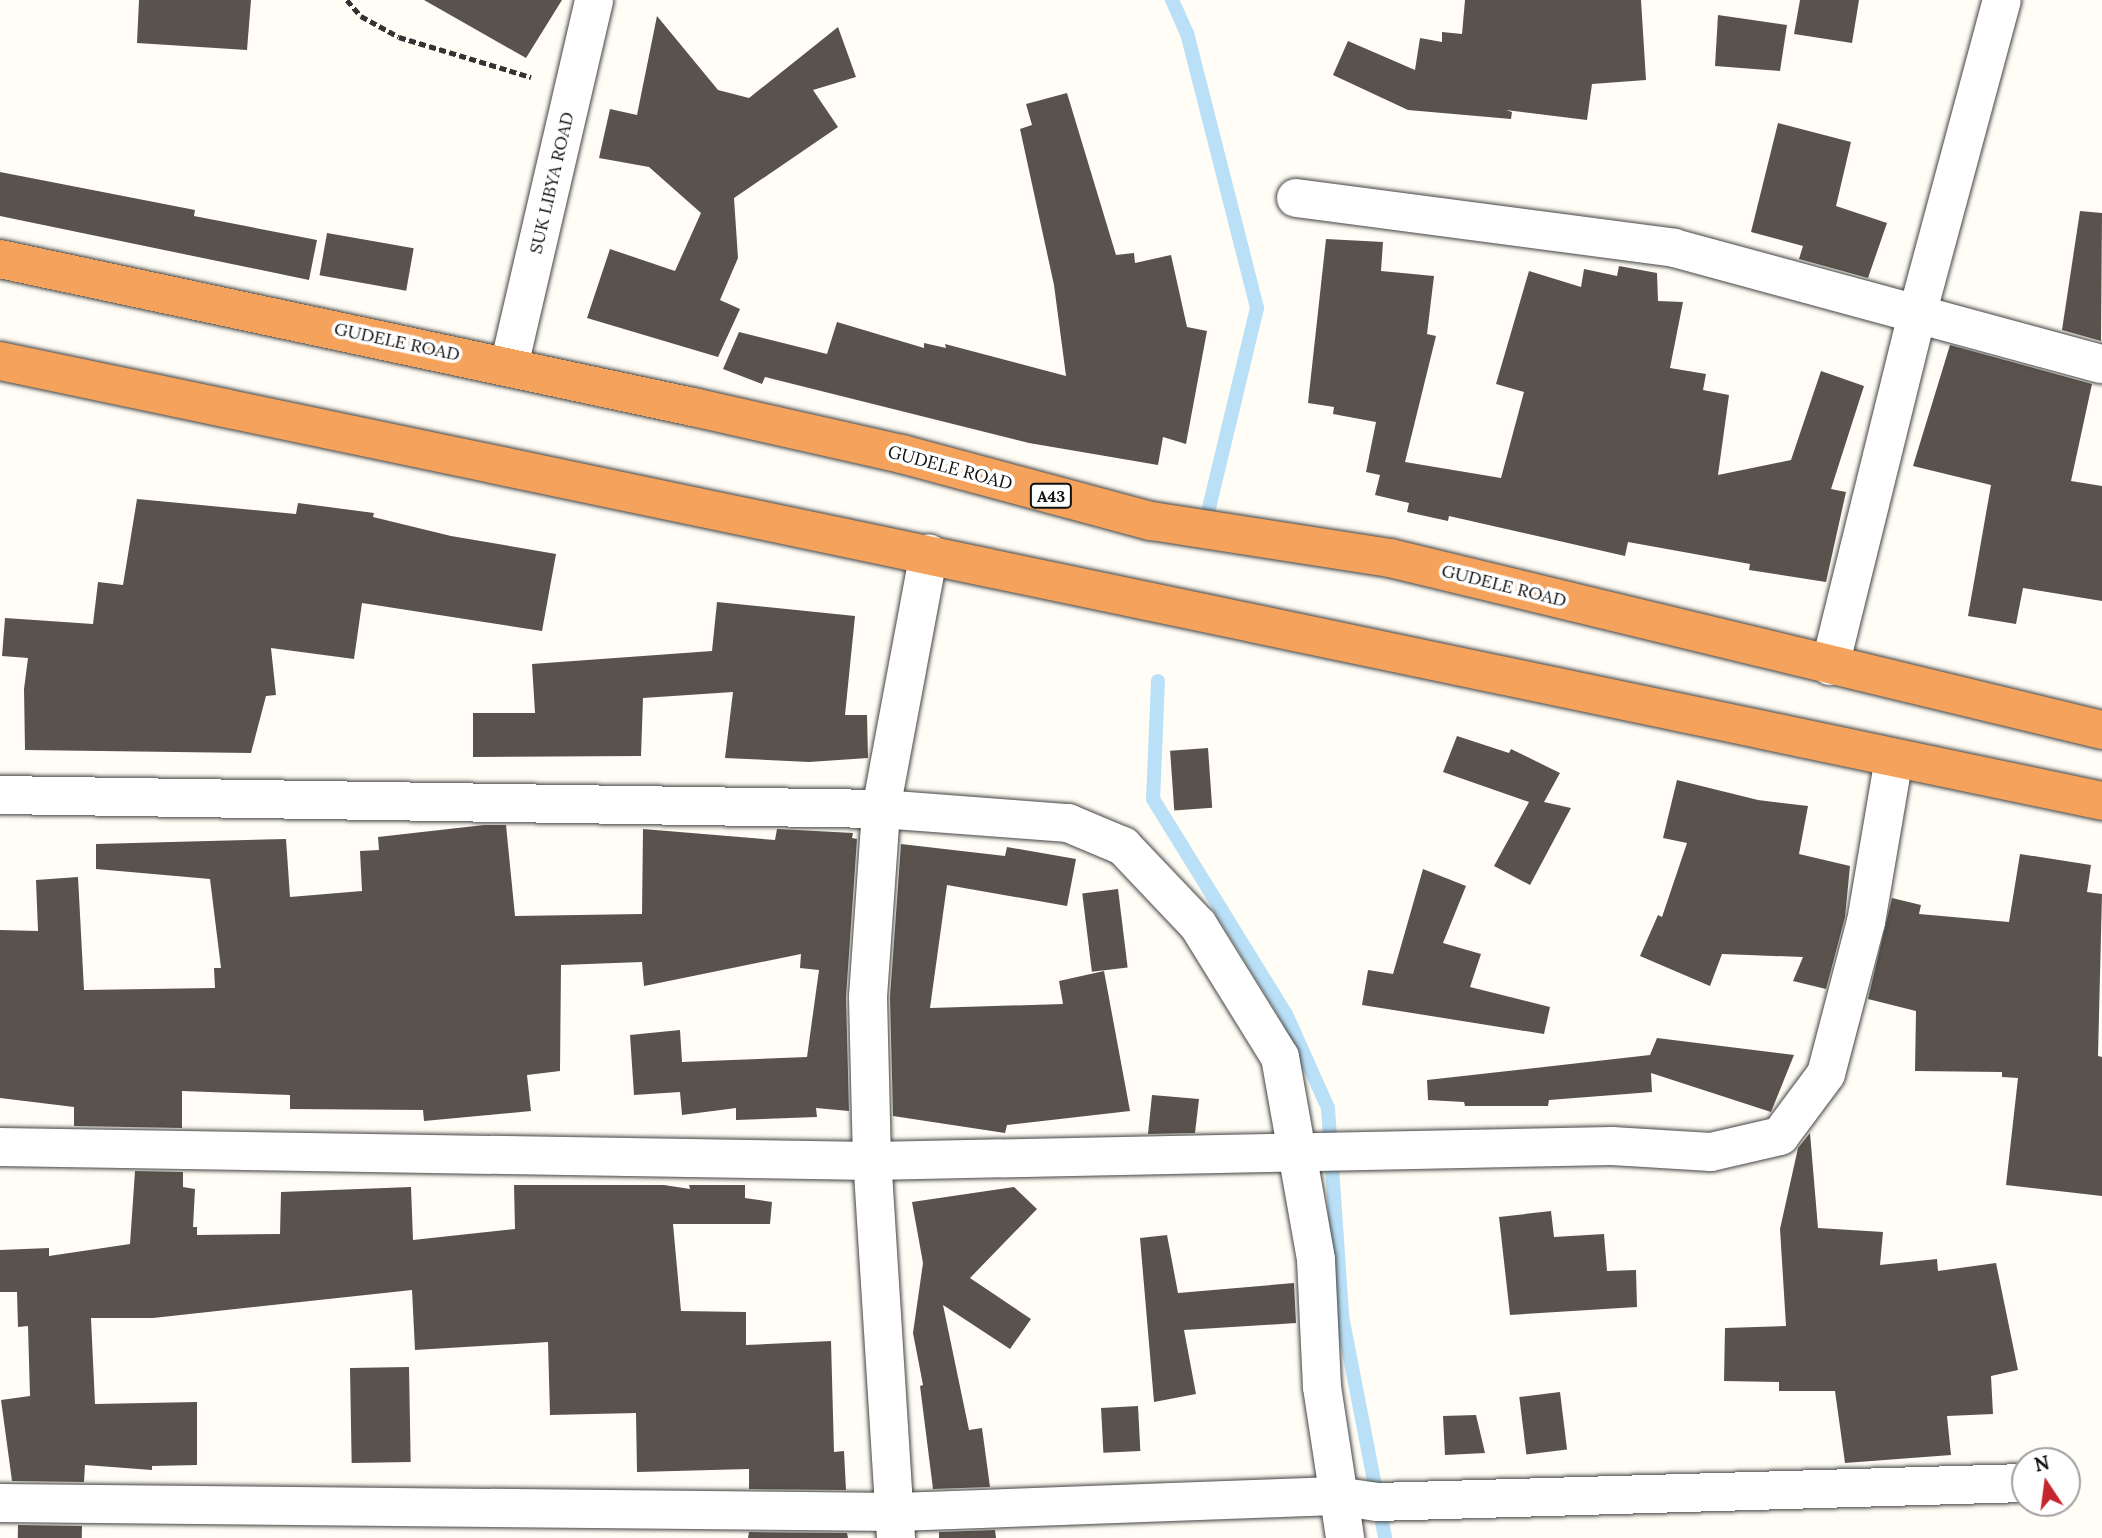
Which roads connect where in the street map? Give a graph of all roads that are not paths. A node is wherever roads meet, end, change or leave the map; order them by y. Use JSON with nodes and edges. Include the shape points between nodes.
{"nodes":[{"id":1,"x":594,"y":0,"type":"edge"},
{"id":2,"x":2002,"y":0,"type":"edge"},
{"id":3,"x":1296,"y":198,"type":"dead end"},
{"id":4,"x":0,"y":259,"type":"edge"},
{"id":5,"x":1918,"y":311,"type":"junction"},
{"id":6,"x":0,"y":361,"type":"edge"},
{"id":7,"x":2102,"y":364,"type":"edge"},
{"id":8,"x":509,"y":366,"type":"junction"},
{"id":9,"x":929,"y":553,"type":"junction"},
{"id":10,"x":1830,"y":666,"type":"junction"},
{"id":11,"x":2102,"y":730,"type":"edge"},
{"id":12,"x":1894,"y":759,"type":"junction"},
{"id":13,"x":0,"y":795,"type":"edge"},
{"id":14,"x":2102,"y":801,"type":"edge"},
{"id":15,"x":881,"y":809,"type":"junction"},
{"id":16,"x":0,"y":1147,"type":"edge"},
{"id":17,"x":1294,"y":1154,"type":"junction"},
{"id":18,"x":872,"y":1161,"type":"junction"},
{"id":19,"x":2011,"y":1482,"type":"edge"},
{"id":20,"x":1336,"y":1496,"type":"junction"},
{"id":21,"x":0,"y":1503,"type":"edge"},
{"id":22,"x":896,"y":1525,"type":"edge"},
{"id":23,"x":1345,"y":1538,"type":"edge"}],
"edges":[{"from":1,"to":8,"type":"street","name":"SUK LIBYA ROAD"},
{"from":2,"to":5,"type":"street"},
{"from":3,"to":5,"type":"street","via":[[1674,248]]},
{"from":4,"to":8,"type":"highway","name":"GUDELE ROAD","number":"A43"},
{"from":5,"to":7,"type":"street"},
{"from":5,"to":10,"type":"street"},
{"from":6,"to":9,"type":"highway"},
{"from":8,"to":10,"type":"highway","name":"GUDELE ROAD","number":"A43","via":[[901,454],[1151,521],[1390,558]]},
{"from":9,"to":12,"type":"highway"},
{"from":9,"to":15,"type":"street"},
{"from":10,"to":11,"type":"highway","name":"GUDELE ROAD","number":"A43"},
{"from":12,"to":14,"type":"highway"},
{"from":12,"to":17,"type":"street","via":[[1866,922],[1826,1074],[1780,1136],[1712,1152],[1612,1146]]},
{"from":13,"to":15,"type":"street"},
{"from":15,"to":17,"type":"street","via":[[1068,823],[1123,846],[1198,925],[1280,1057]]},
{"from":15,"to":18,"type":"street","via":[[868,997]]},
{"from":16,"to":18,"type":"street"},
{"from":17,"to":18,"type":"street"},
{"from":17,"to":20,"type":"street","via":[[1316,1260],[1322,1387]]},
{"from":18,"to":22,"type":"street"},
{"from":19,"to":20,"type":"street","via":[[1377,1502]]},
{"from":20,"to":22,"type":"street"},
{"from":20,"to":23,"type":"street"},
{"from":21,"to":22,"type":"street"}]}
